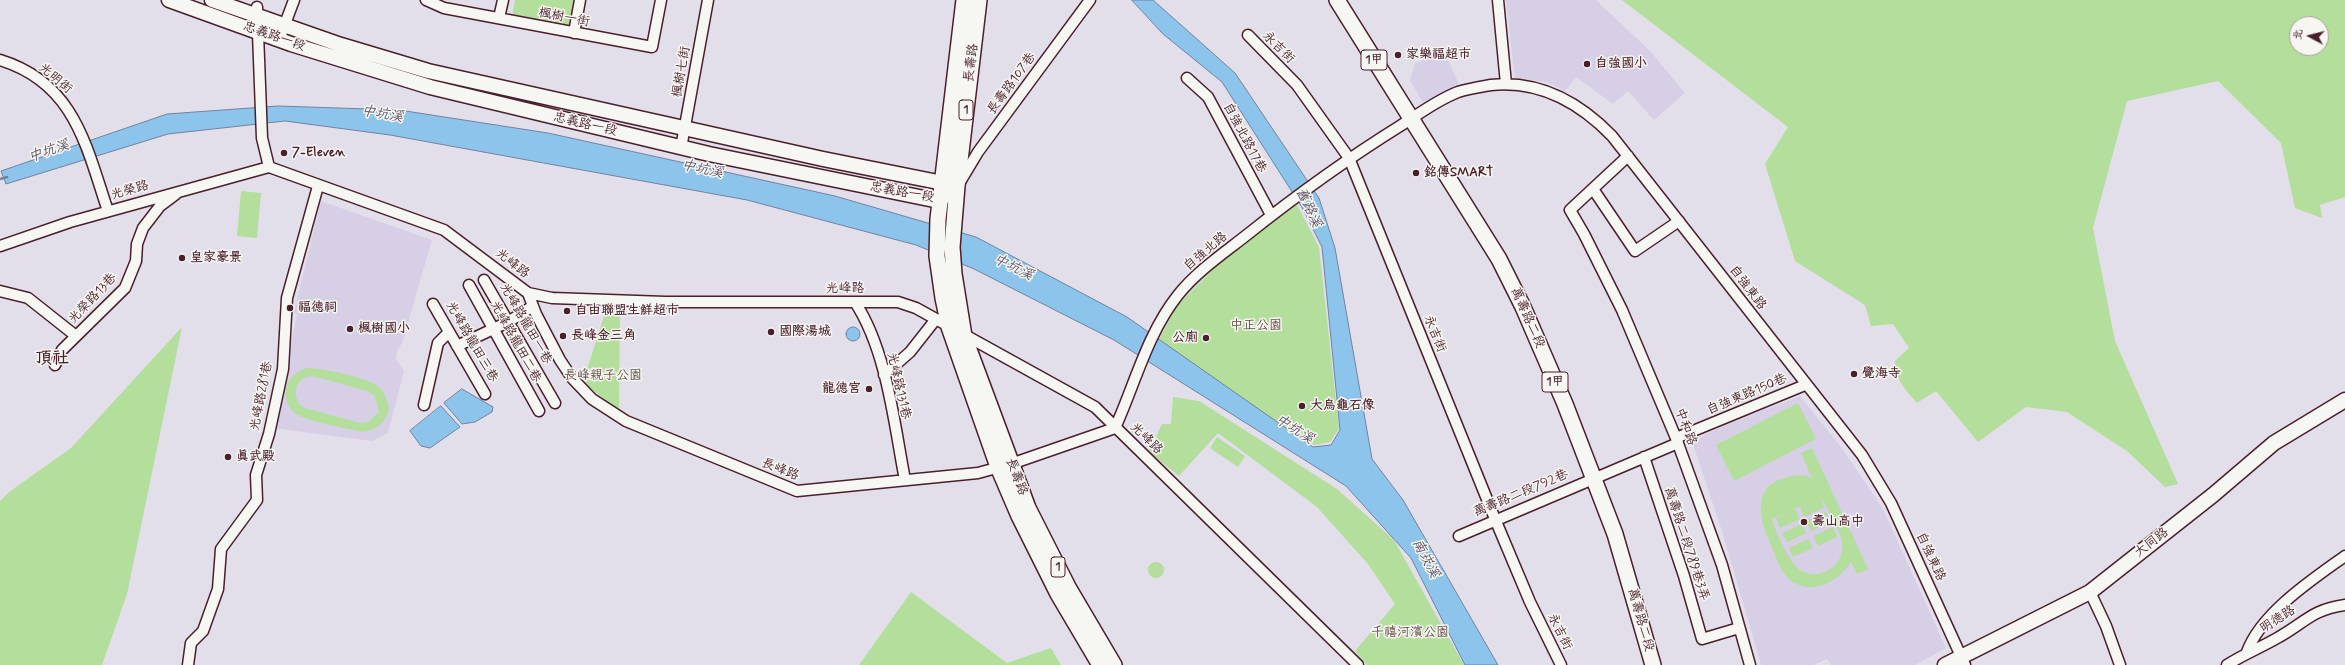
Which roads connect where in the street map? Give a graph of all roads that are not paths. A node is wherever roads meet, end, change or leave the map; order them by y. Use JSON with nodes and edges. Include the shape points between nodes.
{"nodes":[{"id":1,"x":169,"y":0,"type":"edge"},
{"id":2,"x":212,"y":0,"type":"edge"},
{"id":3,"x":294,"y":0,"type":"edge"},
{"id":4,"x":426,"y":0,"type":"edge"},
{"id":5,"x":503,"y":0,"type":"edge"},
{"id":6,"x":580,"y":0,"type":"edge"},
{"id":7,"x":661,"y":0,"type":"edge"},
{"id":8,"x":708,"y":0,"type":"edge"},
{"id":9,"x":964,"y":0,"type":"edge"},
{"id":10,"x":979,"y":0,"type":"edge"},
{"id":11,"x":1090,"y":0,"type":"edge"},
{"id":12,"x":1337,"y":0,"type":"edge"},
{"id":13,"x":1498,"y":0,"type":"edge"},
{"id":14,"x":257,"y":12,"type":"junction"},
{"id":15,"x":499,"y":18,"type":"junction"},
{"id":16,"x":284,"y":25,"type":"junction"},
{"id":17,"x":257,"y":32,"type":"junction"},
{"id":18,"x":574,"y":33,"type":"junction"},
{"id":19,"x":1248,"y":35,"type":"dead end"},
{"id":20,"x":279,"y":40,"type":"junction"},
{"id":21,"x":0,"y":60,"type":"edge"},
{"id":22,"x":1187,"y":78,"type":"dead end"},
{"id":23,"x":1506,"y":84,"type":"junction"},
{"id":24,"x":1410,"y":119,"type":"junction"},
{"id":25,"x":684,"y":128,"type":"junction"},
{"id":26,"x":681,"y":148,"type":"junction"},
{"id":27,"x":1628,"y":156,"type":"junction"},
{"id":28,"x":1349,"y":158,"type":"junction"},
{"id":29,"x":269,"y":167,"type":"junction"},
{"id":30,"x":941,"y":183,"type":"junction"},
{"id":31,"x":318,"y":186,"type":"junction"},
{"id":32,"x":957,"y":186,"type":"junction"},
{"id":33,"x":1593,"y":189,"type":"junction"},
{"id":34,"x":181,"y":190,"type":"junction"},
{"id":35,"x":939,"y":201,"type":"junction"},
{"id":36,"x":108,"y":211,"type":"junction"},
{"id":37,"x":1272,"y":215,"type":"junction"},
{"id":38,"x":1679,"y":221,"type":"junction"},
{"id":39,"x":0,"y":246,"type":"edge"},
{"id":40,"x":947,"y":275,"type":"junction"},
{"id":41,"x":484,"y":280,"type":"dead end"},
{"id":42,"x":468,"y":285,"type":"dead end"},
{"id":43,"x":0,"y":291,"type":"edge"},
{"id":44,"x":528,"y":294,"type":"junction"},
{"id":45,"x":855,"y":302,"type":"junction"},
{"id":46,"x":434,"y":304,"type":"dead end"},
{"id":47,"x":533,"y":306,"type":"junction"},
{"id":48,"x":936,"y":319,"type":"junction"},
{"id":49,"x":508,"y":322,"type":"junction"},
{"id":50,"x":949,"y":327,"type":"junction"},
{"id":51,"x":493,"y":329,"type":"junction"},
{"id":52,"x":449,"y":332,"type":"junction"},
{"id":53,"x":76,"y":336,"type":"junction"},
{"id":54,"x":964,"y":336,"type":"junction"},
{"id":55,"x":457,"y":346,"type":"junction"},
{"id":56,"x":55,"y":364,"type":"dead end"},
{"id":57,"x":884,"y":375,"type":"junction"},
{"id":58,"x":1805,"y":385,"type":"junction"},
{"id":59,"x":485,"y":394,"type":"dead end"},
{"id":60,"x":2345,"y":400,"type":"edge"},
{"id":61,"x":555,"y":403,"type":"dead end"},
{"id":62,"x":424,"y":405,"type":"dead end"},
{"id":63,"x":539,"y":411,"type":"dead end"},
{"id":64,"x":1115,"y":428,"type":"junction"},
{"id":65,"x":1677,"y":441,"type":"junction"},
{"id":66,"x":1644,"y":457,"type":"junction"},
{"id":67,"x":1005,"y":466,"type":"junction"},
{"id":68,"x":1594,"y":477,"type":"junction"},
{"id":69,"x":905,"y":480,"type":"junction"},
{"id":70,"x":1495,"y":519,"type":"junction"},
{"id":71,"x":1459,"y":536,"type":"dead end"},
{"id":72,"x":2345,"y":556,"type":"edge"},
{"id":73,"x":2090,"y":592,"type":"junction"},
{"id":74,"x":2345,"y":605,"type":"edge"},
{"id":75,"x":1078,"y":616,"type":"junction"},
{"id":76,"x":1739,"y":628,"type":"junction"},
{"id":77,"x":2248,"y":652,"type":"junction"},
{"id":78,"x":1963,"y":661,"type":"edge"},
{"id":79,"x":188,"y":665,"type":"edge"},
{"id":80,"x":1100,"y":665,"type":"edge"},
{"id":81,"x":1114,"y":665,"type":"edge"},
{"id":82,"x":1358,"y":665,"type":"edge"},
{"id":83,"x":1561,"y":665,"type":"edge"},
{"id":84,"x":1653,"y":665,"type":"edge"},
{"id":85,"x":1750,"y":665,"type":"edge"},
{"id":86,"x":1945,"y":665,"type":"edge"},
{"id":87,"x":2120,"y":665,"type":"edge"},
{"id":88,"x":2227,"y":665,"type":"edge"}],
"edges":[{"from":1,"to":17,"type":"main road","name":"忠義路一段"},
{"from":2,"to":14,"type":"main road","name":"忠義路一段"},
{"from":3,"to":16,"type":"street"},
{"from":4,"to":15,"type":"street","name":"楓樹一街","via":[[444,8]]},
{"from":5,"to":15,"type":"street"},
{"from":6,"to":18,"type":"street"},
{"from":7,"to":18,"type":"street","name":"楓樹一街","via":[[652,47]]},
{"from":8,"to":25,"type":"street","name":"楓樹七街"},
{"from":9,"to":30,"type":"main road","name":"長壽路","number":"1"},
{"from":10,"to":32,"type":"main road","name":"長壽路","number":"1"},
{"from":11,"to":32,"type":"street","name":"長壽路107巷","via":[[978,152]]},
{"from":12,"to":24,"type":"main road","name":"萬壽路二段","number":"1甲"},
{"from":13,"to":23,"type":"street"},
{"from":14,"to":16,"type":"main road","name":"忠義路一段"},
{"from":14,"to":17,"type":"street"},
{"from":15,"to":18,"type":"street","name":"楓樹一街"},
{"from":16,"to":20,"type":"street"},
{"from":16,"to":25,"type":"main road","name":"忠義路一段","via":[[428,71]]},
{"from":17,"to":20,"type":"main road","name":"忠義路一段"},
{"from":17,"to":29,"type":"street","via":[[262,131]]},
{"from":19,"to":28,"type":"street","name":"永吉街","via":[[1297,85]]},
{"from":20,"to":26,"type":"main road","name":"忠義路一段","via":[[430,87]]},
{"from":21,"to":36,"type":"street","name":"光明街","via":[[32,74],[66,105],[81,131]]},
{"from":22,"to":37,"type":"street","name":"自強北路17巷","via":[[1208,97]]},
{"from":23,"to":24,"type":"street","name":"自強東路","via":[[1460,92]]},
{"from":23,"to":27,"type":"street","name":"自強東路","via":[[1530,86],[1565,98],[1598,122]]},
{"from":24,"to":28,"type":"street"},
{"from":24,"to":68,"type":"main road","name":"萬壽路二段","number":"1甲","via":[[1499,259],[1523,306]]},
{"from":25,"to":26,"type":"street","name":"楓樹七街"},
{"from":25,"to":30,"type":"main road","name":"忠義路一段"},
{"from":26,"to":35,"type":"main road","name":"忠義路一段"},
{"from":27,"to":33,"type":"street"},
{"from":27,"to":38,"type":"street","name":"自強東路"},
{"from":28,"to":37,"type":"street","name":"自強北路"},
{"from":28,"to":70,"type":"street","name":"永吉街"},
{"from":29,"to":31,"type":"street","name":"光峰路"},
{"from":29,"to":34,"type":"street","name":"光榮路"},
{"from":30,"to":32,"type":"main road","name":"忠義路一段"},
{"from":30,"to":35,"type":"main road","name":"長壽路","number":"1"},
{"from":31,"to":44,"type":"street","name":"光峰路","via":[[444,230]]},
{"from":31,"to":79,"type":"street","name":"光峰路281巷","via":[[287,298],[283,369],[269,434],[256,475],[257,500],[221,549],[218,589],[203,631],[191,643]]},
{"from":32,"to":35,"type":"main road","name":"忠義路一段"},
{"from":32,"to":40,"type":"main road","name":"長壽路","number":"1"},
{"from":33,"to":38,"type":"street","via":[[1635,251]]},
{"from":33,"to":65,"type":"street","name":"中和路","via":[[1570,210],[1622,310]]},
{"from":34,"to":36,"type":"street","name":"光榮路"},
{"from":34,"to":53,"type":"street","name":"光榮路13巷","via":[[160,206],[143,228],[137,244],[136,261],[125,288]]},
{"from":35,"to":40,"type":"main road","name":"長壽路","number":"1","via":[[938,219]]},
{"from":36,"to":39,"type":"street","name":"光榮路"},
{"from":37,"to":64,"type":"street","name":"自強北路","via":[[1201,272],[1183,290],[1158,327],[1137,370]]},
{"from":38,"to":58,"type":"street","name":"自強東路"},
{"from":40,"to":50,"type":"main road","name":"長壽路","number":"1"},
{"from":40,"to":54,"type":"main road","name":"長壽路","number":"1"},
{"from":41,"to":49,"type":"street","name":"光峰路龍田一巷"},
{"from":42,"to":51,"type":"street","name":"光峰路龍田二巷"},
{"from":43,"to":53,"type":"street","via":[[28,298]]},
{"from":44,"to":45,"type":"street","name":"光峰路","via":[[552,298],[665,302]]},
{"from":44,"to":47,"type":"street","name":"長峰路"},
{"from":45,"to":48,"type":"street","name":"光峰路","via":[[898,302]]},
{"from":45,"to":57,"type":"street","name":"光峰路131巷","via":[[865,317]]},
{"from":46,"to":52,"type":"street","name":"光峰路龍田三巷"},
{"from":47,"to":49,"type":"street"},
{"from":47,"to":69,"type":"street","name":"長峰路","via":[[572,378],[592,399],[626,421],[798,491]]},
{"from":48,"to":50,"type":"street","name":"光峰路"},
{"from":48,"to":57,"type":"street","via":[[910,352]]},
{"from":49,"to":51,"type":"street"},
{"from":49,"to":61,"type":"street","name":"光峰路龍田一巷"},
{"from":50,"to":54,"type":"street","name":"光峰路"},
{"from":50,"to":67,"type":"main road","name":"長壽路","number":"1"},
{"from":51,"to":55,"type":"street"},
{"from":51,"to":63,"type":"street","name":"光峰路龍田二巷"},
{"from":52,"to":55,"type":"street","name":"光峰路龍田三巷"},
{"from":52,"to":62,"type":"street","via":[[438,343]]},
{"from":53,"to":56,"type":"street","name":"光榮路13巷","via":[[62,350]]},
{"from":54,"to":64,"type":"street","name":"光峰路","via":[[1095,407]]},
{"from":54,"to":67,"type":"main road","name":"長壽路","number":"1"},
{"from":55,"to":59,"type":"street","name":"光峰路龍田三巷"},
{"from":57,"to":69,"type":"street","name":"光峰路131巷"},
{"from":58,"to":65,"type":"street","name":"自強東路150巷"},
{"from":58,"to":78,"type":"street","name":"自強東路","via":[[1862,455],[1877,478],[1891,503]]},
{"from":60,"to":73,"type":"main road","name":"大同路","via":[[2274,443],[2213,495]]},
{"from":64,"to":67,"type":"street","name":"長峰路"},
{"from":64,"to":82,"type":"street","name":"光峰路"},
{"from":65,"to":66,"type":"street","name":"自強東路150巷"},
{"from":65,"to":76,"type":"street","name":"中和路","via":[[1722,565]]},
{"from":66,"to":68,"type":"street","name":"萬壽路二段792巷"},
{"from":66,"to":76,"type":"street","name":"萬壽路二段789巷3弄","via":[[1702,639]]},
{"from":67,"to":69,"type":"street","name":"長峰路","via":[[978,473]]},
{"from":67,"to":75,"type":"main road","name":"長壽路","number":"1","via":[[1028,508]]},
{"from":68,"to":70,"type":"street","name":"萬壽路二段792巷"},
{"from":68,"to":84,"type":"main road","name":"萬壽路二段","number":"1甲","via":[[1615,534]]},
{"from":70,"to":71,"type":"street","name":"萬壽路二段792巷"},
{"from":70,"to":83,"type":"street","name":"永吉街","via":[[1530,602]]},
{"from":72,"to":77,"type":"street","via":[[2302,587],[2270,616],[2250,644]]},
{"from":73,"to":78,"type":"main road","name":"大同路"},
{"from":73,"to":87,"type":"street"},
{"from":74,"to":77,"type":"street","name":"明德路","via":[[2323,609],[2280,637]]},
{"from":75,"to":80,"type":"main road","name":"長壽路","number":"1"},
{"from":75,"to":81,"type":"main road","name":"長壽路","number":"1"},
{"from":76,"to":85,"type":"street","name":"中和路"},
{"from":77,"to":88,"type":"street","name":"明德路"},
{"from":78,"to":86,"type":"main road","name":"大同路"}]}
